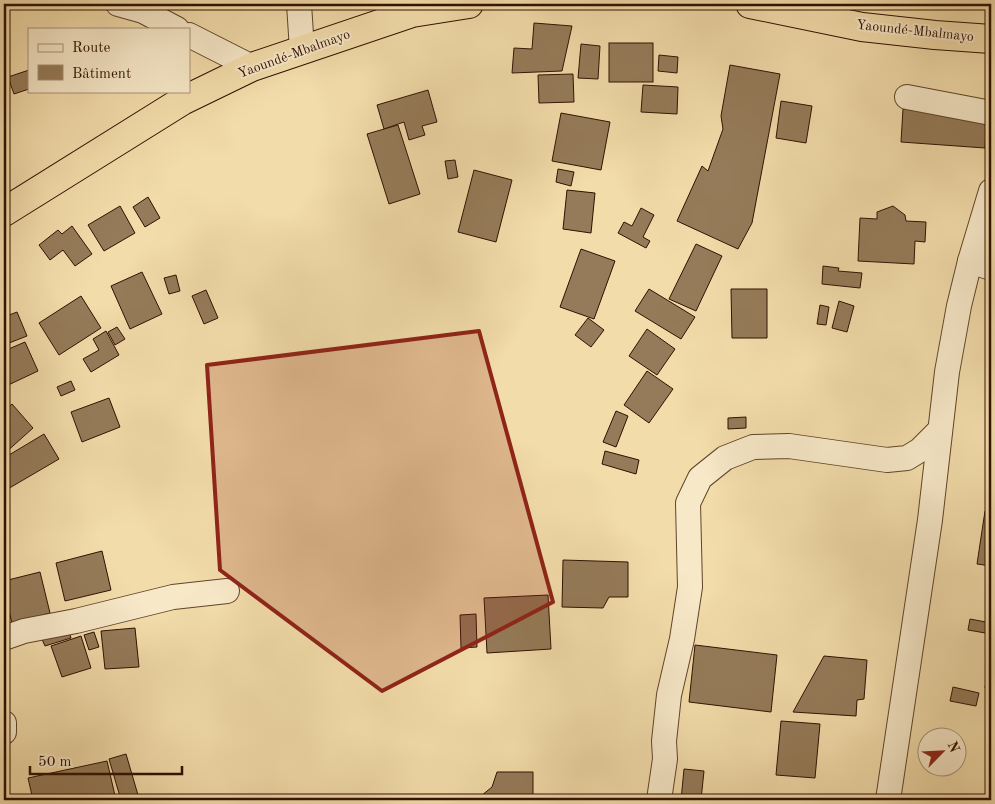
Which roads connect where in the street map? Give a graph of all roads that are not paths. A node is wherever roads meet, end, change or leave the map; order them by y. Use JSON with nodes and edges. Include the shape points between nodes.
{"nodes":[{"id":1,"x":118,"y":4,"type":"edge"},
{"id":2,"x":299,"y":4,"type":"edge"},
{"id":3,"x":469,"y":4,"type":"edge"},
{"id":4,"x":750,"y":4,"type":"edge"},
{"id":5,"x":175,"y":28,"type":"edge"},
{"id":6,"x":190,"y":36,"type":"edge"},
{"id":7,"x":991,"y":39,"type":"edge"},
{"id":8,"x":302,"y":50,"type":"junction"},
{"id":9,"x":252,"y":67,"type":"junction"},
{"id":10,"x":907,"y":97,"type":"dead end"},
{"id":11,"x":991,"y":114,"type":"edge"},
{"id":12,"x":991,"y":191,"type":"edge"},
{"id":13,"x":4,"y":212,"type":"edge"},
{"id":14,"x":981,"y":264,"type":"edge"},
{"id":15,"x":940,"y":430,"type":"junction"},
{"id":16,"x":227,"y":591,"type":"dead end"},
{"id":17,"x":4,"y":638,"type":"edge"},
{"id":18,"x":4,"y":723,"type":"edge"},
{"id":19,"x":4,"y":732,"type":"edge"},
{"id":20,"x":659,"y":800,"type":"edge"},
{"id":21,"x":888,"y":800,"type":"edge"}],
"edges":[{"from":1,"to":5,"type":"street"},
{"from":2,"to":8,"type":"street"},
{"from":3,"to":8,"type":"highway","name":"Yaoundé-Mbalmayo","via":[[412,13]]},
{"from":4,"to":7,"type":"highway","name":"Yaoundé-Mbalmayo","via":[[862,27]]},
{"from":6,"to":9,"type":"street"},
{"from":8,"to":9,"type":"highway","name":"Yaoundé-Mbalmayo"},
{"from":9,"to":13,"type":"highway","name":"Yaoundé-Mbalmayo","via":[[182,101]]},
{"from":10,"to":11,"type":"street"},
{"from":12,"to":14,"type":"street"},
{"from":14,"to":15,"type":"street","via":[[959,306]]},
{"from":15,"to":20,"type":"street","via":[[907,458],[887,460],[789,446],[753,447],[725,458],[700,478],[688,503],[690,587],[669,695]]},
{"from":15,"to":21,"type":"street","via":[[930,520]]},
{"from":16,"to":17,"type":"street","via":[[173,597]]},
{"from":18,"to":19,"type":"street"}]}
